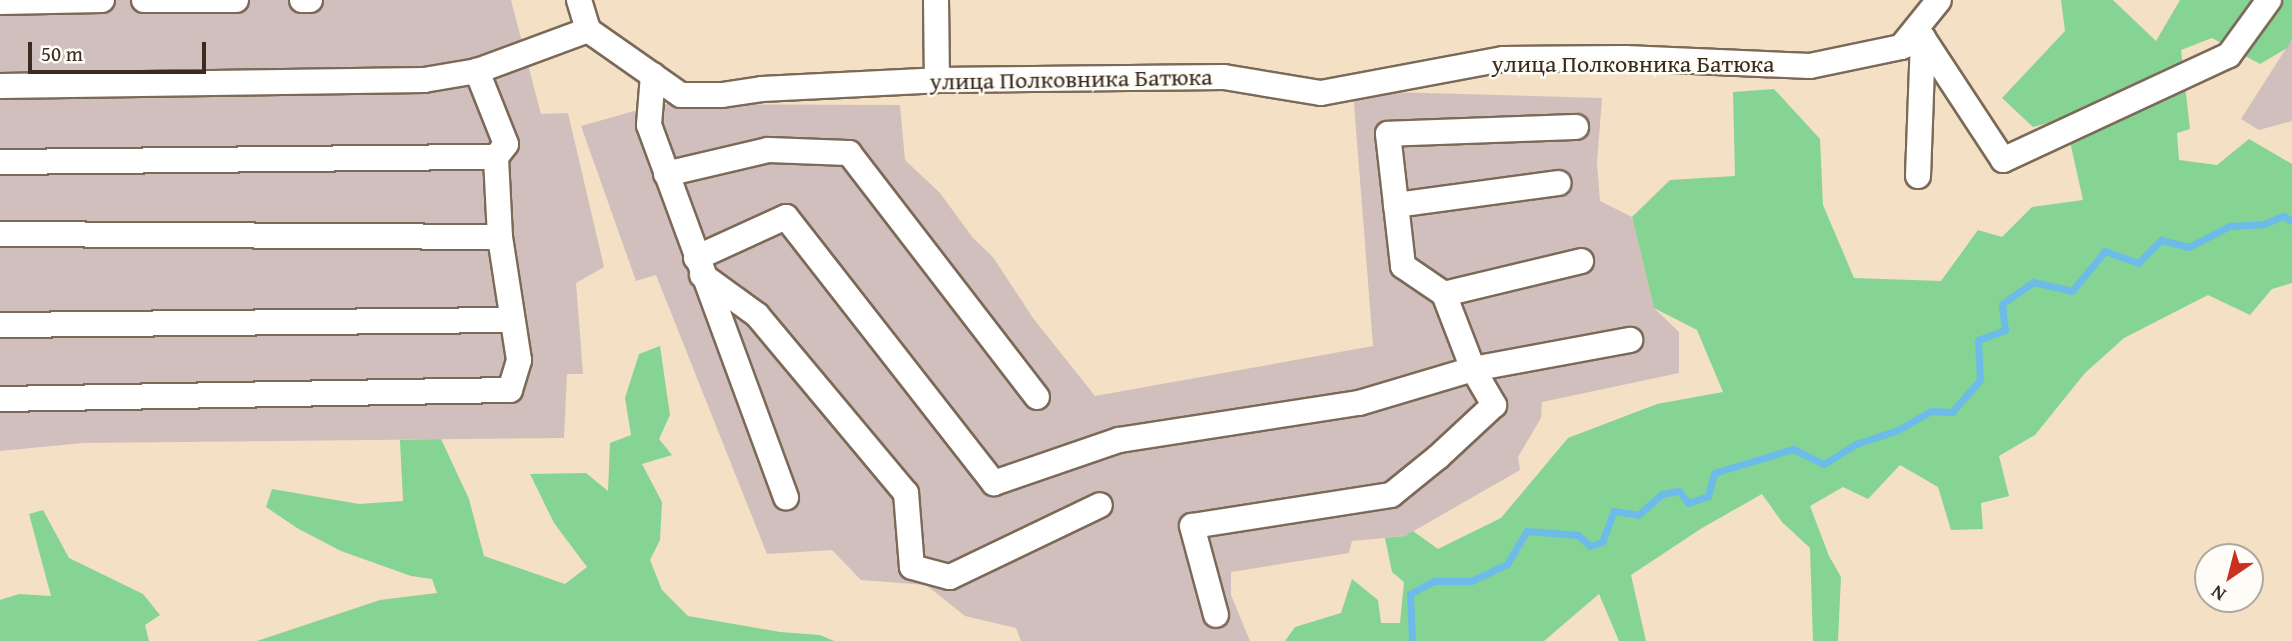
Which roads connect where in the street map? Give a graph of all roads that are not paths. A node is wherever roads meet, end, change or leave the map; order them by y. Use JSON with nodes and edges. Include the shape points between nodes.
{"nodes":[{"id":1,"x":102,"y":0,"type":"edge"},
{"id":2,"x":144,"y":0,"type":"edge"},
{"id":3,"x":236,"y":0,"type":"edge"},
{"id":4,"x":302,"y":0,"type":"edge"},
{"id":5,"x":310,"y":0,"type":"edge"},
{"id":6,"x":579,"y":0,"type":"edge"},
{"id":7,"x":936,"y":0,"type":"edge"},
{"id":8,"x":1939,"y":0,"type":"edge"},
{"id":9,"x":2269,"y":0,"type":"edge"},
{"id":10,"x":0,"y":2,"type":"edge"},
{"id":11,"x":588,"y":30,"type":"junction"},
{"id":12,"x":1912,"y":43,"type":"junction"},
{"id":13,"x":477,"y":71,"type":"junction"},
{"id":14,"x":653,"y":75,"type":"junction"},
{"id":15,"x":937,"y":80,"type":"junction"},
{"id":16,"x":0,"y":86,"type":"edge"},
{"id":17,"x":1576,"y":127,"type":"dead end"},
{"id":18,"x":496,"y":157,"type":"junction"},
{"id":19,"x":0,"y":162,"type":"edge"},
{"id":20,"x":666,"y":174,"type":"junction"},
{"id":21,"x":1918,"y":176,"type":"dead end"},
{"id":22,"x":1559,"y":183,"type":"dead end"},
{"id":23,"x":1396,"y":205,"type":"junction"},
{"id":24,"x":0,"y":234,"type":"edge"},
{"id":25,"x":500,"y":237,"type":"junction"},
{"id":26,"x":1581,"y":261,"type":"dead end"},
{"id":27,"x":699,"y":266,"type":"junction"},
{"id":28,"x":1444,"y":294,"type":"junction"},
{"id":29,"x":512,"y":320,"type":"junction"},
{"id":30,"x":0,"y":325,"type":"edge"},
{"id":31,"x":1630,"y":340,"type":"dead end"},
{"id":32,"x":1473,"y":369,"type":"junction"},
{"id":33,"x":1037,"y":397,"type":"dead end"},
{"id":34,"x":0,"y":400,"type":"edge"},
{"id":35,"x":786,"y":498,"type":"dead end"},
{"id":36,"x":1100,"y":505,"type":"dead end"},
{"id":37,"x":1216,"y":615,"type":"dead end"}],
"edges":[{"from":1,"to":10,"type":"street"},
{"from":2,"to":3,"type":"street"},
{"from":4,"to":5,"type":"street"},
{"from":6,"to":11,"type":"street"},
{"from":7,"to":15,"type":"street"},
{"from":8,"to":12,"type":"street"},
{"from":9,"to":12,"type":"street","via":[[2229,55],[2003,160]]},
{"from":11,"to":13,"type":"street"},
{"from":11,"to":14,"type":"street","name":"улица Полковника Батюка"},
{"from":12,"to":15,"type":"street","name":"улица Полковника Батюка","via":[[1810,66],[1625,58],[1503,59],[1321,93],[1224,77]]},
{"from":12,"to":21,"type":"street"},
{"from":13,"to":16,"type":"street","via":[[424,80]]},
{"from":13,"to":18,"type":"street","via":[[506,144]]},
{"from":14,"to":15,"type":"street","name":"улица Полковника Батюка","via":[[681,95]]},
{"from":14,"to":20,"type":"street","via":[[649,125]]},
{"from":17,"to":23,"type":"street","via":[[1388,134]]},
{"from":18,"to":19,"type":"street"},
{"from":18,"to":25,"type":"street"},
{"from":20,"to":27,"type":"street"},
{"from":20,"to":33,"type":"street","via":[[768,150],[849,153]]},
{"from":22,"to":23,"type":"street"},
{"from":23,"to":28,"type":"street","via":[[1402,267]]},
{"from":24,"to":25,"type":"street"},
{"from":25,"to":29,"type":"street"},
{"from":26,"to":28,"type":"street"},
{"from":27,"to":32,"type":"street","via":[[786,217],[994,483],[1119,440],[1359,403]]},
{"from":27,"to":35,"type":"street"},
{"from":27,"to":36,"type":"street","via":[[757,315],[905,494],[912,567],[950,577]]},
{"from":28,"to":32,"type":"street"},
{"from":29,"to":30,"type":"street"},
{"from":29,"to":34,"type":"street","via":[[519,360],[510,390]]},
{"from":31,"to":32,"type":"street"},
{"from":32,"to":37,"type":"street","via":[[1494,405],[1391,495],[1192,526]]}]}
